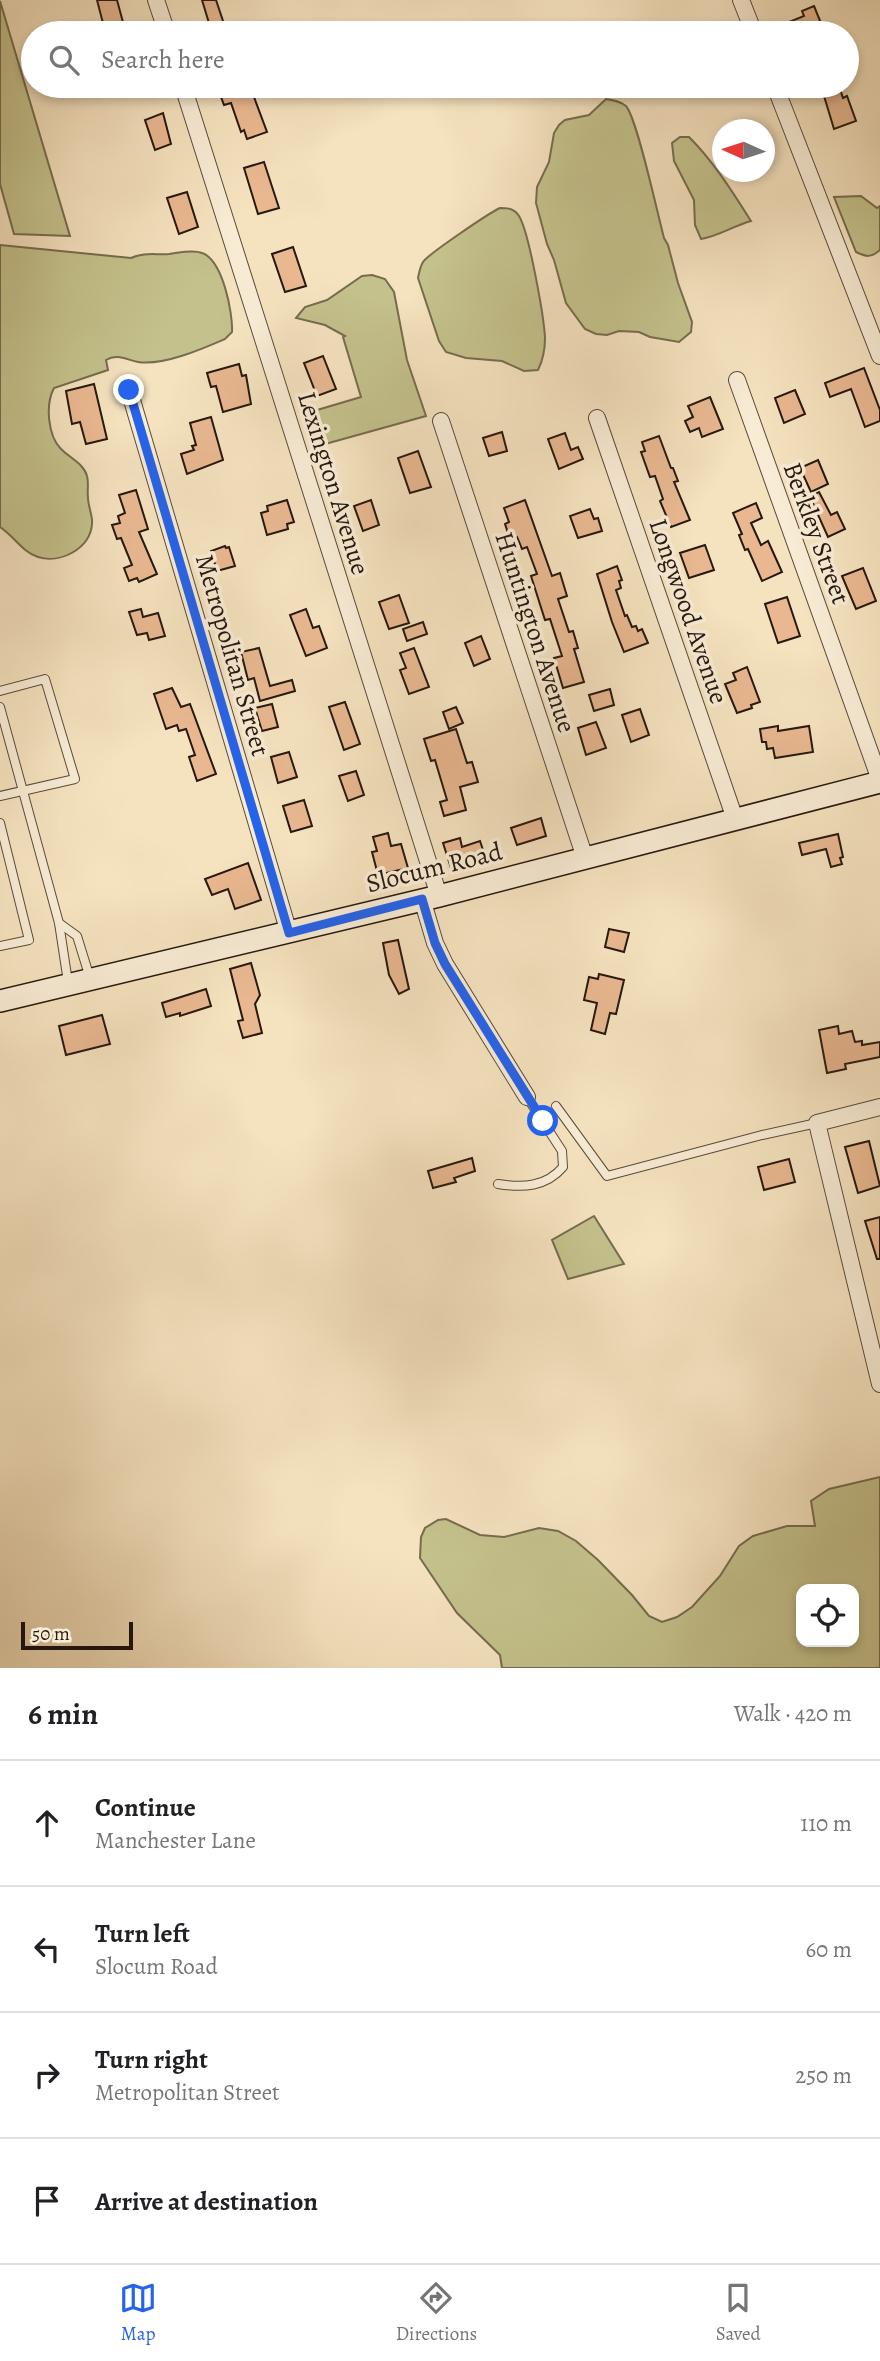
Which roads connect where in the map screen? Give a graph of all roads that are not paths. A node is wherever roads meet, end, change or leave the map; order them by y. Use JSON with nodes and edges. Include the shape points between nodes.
{"nodes":[{"id":1,"x":156,"y":0,"type":"edge"},
{"id":2,"x":741,"y":0,"type":"edge"},
{"id":3,"x":163,"y":21,"type":"edge"},
{"id":4,"x":749,"y":21,"type":"edge"},
{"id":5,"x":187,"y":98,"type":"edge"},
{"id":6,"x":780,"y":98,"type":"edge"},
{"id":7,"x":880,"y":356,"type":"edge"},
{"id":8,"x":737,"y":380,"type":"dead end"},
{"id":9,"x":129,"y":390,"type":"dead end"},
{"id":10,"x":597,"y":418,"type":"dead end"},
{"id":11,"x":441,"y":421,"type":"dead end"},
{"id":12,"x":0,"y":691,"type":"edge"},
{"id":13,"x":0,"y":706,"type":"edge"},
{"id":14,"x":880,"y":781,"type":"edge"},
{"id":15,"x":24,"y":790,"type":"junction"},
{"id":16,"x":0,"y":796,"type":"edge"},
{"id":17,"x":734,"y":820,"type":"junction"},
{"id":18,"x":0,"y":823,"type":"edge"},
{"id":19,"x":585,"y":858,"type":"junction"},
{"id":20,"x":430,"y":897,"type":"junction"},
{"id":21,"x":59,"y":923,"type":"junction"},
{"id":22,"x":289,"y":933,"type":"junction"},
{"id":23,"x":0,"y":946,"type":"edge"},
{"id":24,"x":91,"y":979,"type":"junction"},
{"id":25,"x":69,"y":984,"type":"junction"},
{"id":26,"x":0,"y":1001,"type":"edge"},
{"id":27,"x":527,"y":1097,"type":"joint"},
{"id":28,"x":556,"y":1105,"type":"dead end"},
{"id":29,"x":880,"y":1107,"type":"edge"},
{"id":30,"x":817,"y":1123,"type":"junction"},
{"id":31,"x":498,"y":1184,"type":"dead end"},
{"id":32,"x":879,"y":1374,"type":"edge"}],
"edges":[{"from":1,"to":3,"type":"street"},
{"from":2,"to":4,"type":"street"},
{"from":5,"to":20,"type":"street","name":"Lexington Avenue"},
{"from":6,"to":7,"type":"street"},
{"from":8,"to":14,"type":"street","name":"Berkley Street"},
{"from":9,"to":22,"type":"street","name":"Metropolitan Street"},
{"from":10,"to":17,"type":"street","name":"Longwood Avenue"},
{"from":11,"to":19,"type":"street","name":"Huntington Avenue"},
{"from":12,"to":15,"type":"lane","via":[[45,678],[75,779]]},
{"from":13,"to":15,"type":"lane"},
{"from":14,"to":17,"type":"main road","name":"Slocum Road"},
{"from":15,"to":16,"type":"lane"},
{"from":15,"to":21,"type":"lane"},
{"from":17,"to":19,"type":"main road","name":"Slocum Road"},
{"from":18,"to":23,"type":"lane","via":[[29,940]]},
{"from":19,"to":20,"type":"main road","name":"Slocum Road"},
{"from":20,"to":22,"type":"main road","name":"Slocum Road"},
{"from":20,"to":27,"type":"street","name":"Lexington Avenue","via":[[428,923],[440,954]]},
{"from":21,"to":24,"type":"lane","via":[[78,936]]},
{"from":21,"to":25,"type":"lane"},
{"from":22,"to":24,"type":"main road","name":"Slocum Road"},
{"from":24,"to":25,"type":"main road","name":"Slocum Road"},
{"from":25,"to":26,"type":"main road","name":"Slocum Road"},
{"from":27,"to":31,"type":"lane","via":[[562,1151],[563,1167],[549,1180],[533,1185]]},
{"from":28,"to":30,"type":"lane","via":[[607,1176]]},
{"from":29,"to":30,"type":"street"},
{"from":30,"to":32,"type":"street"}]}
